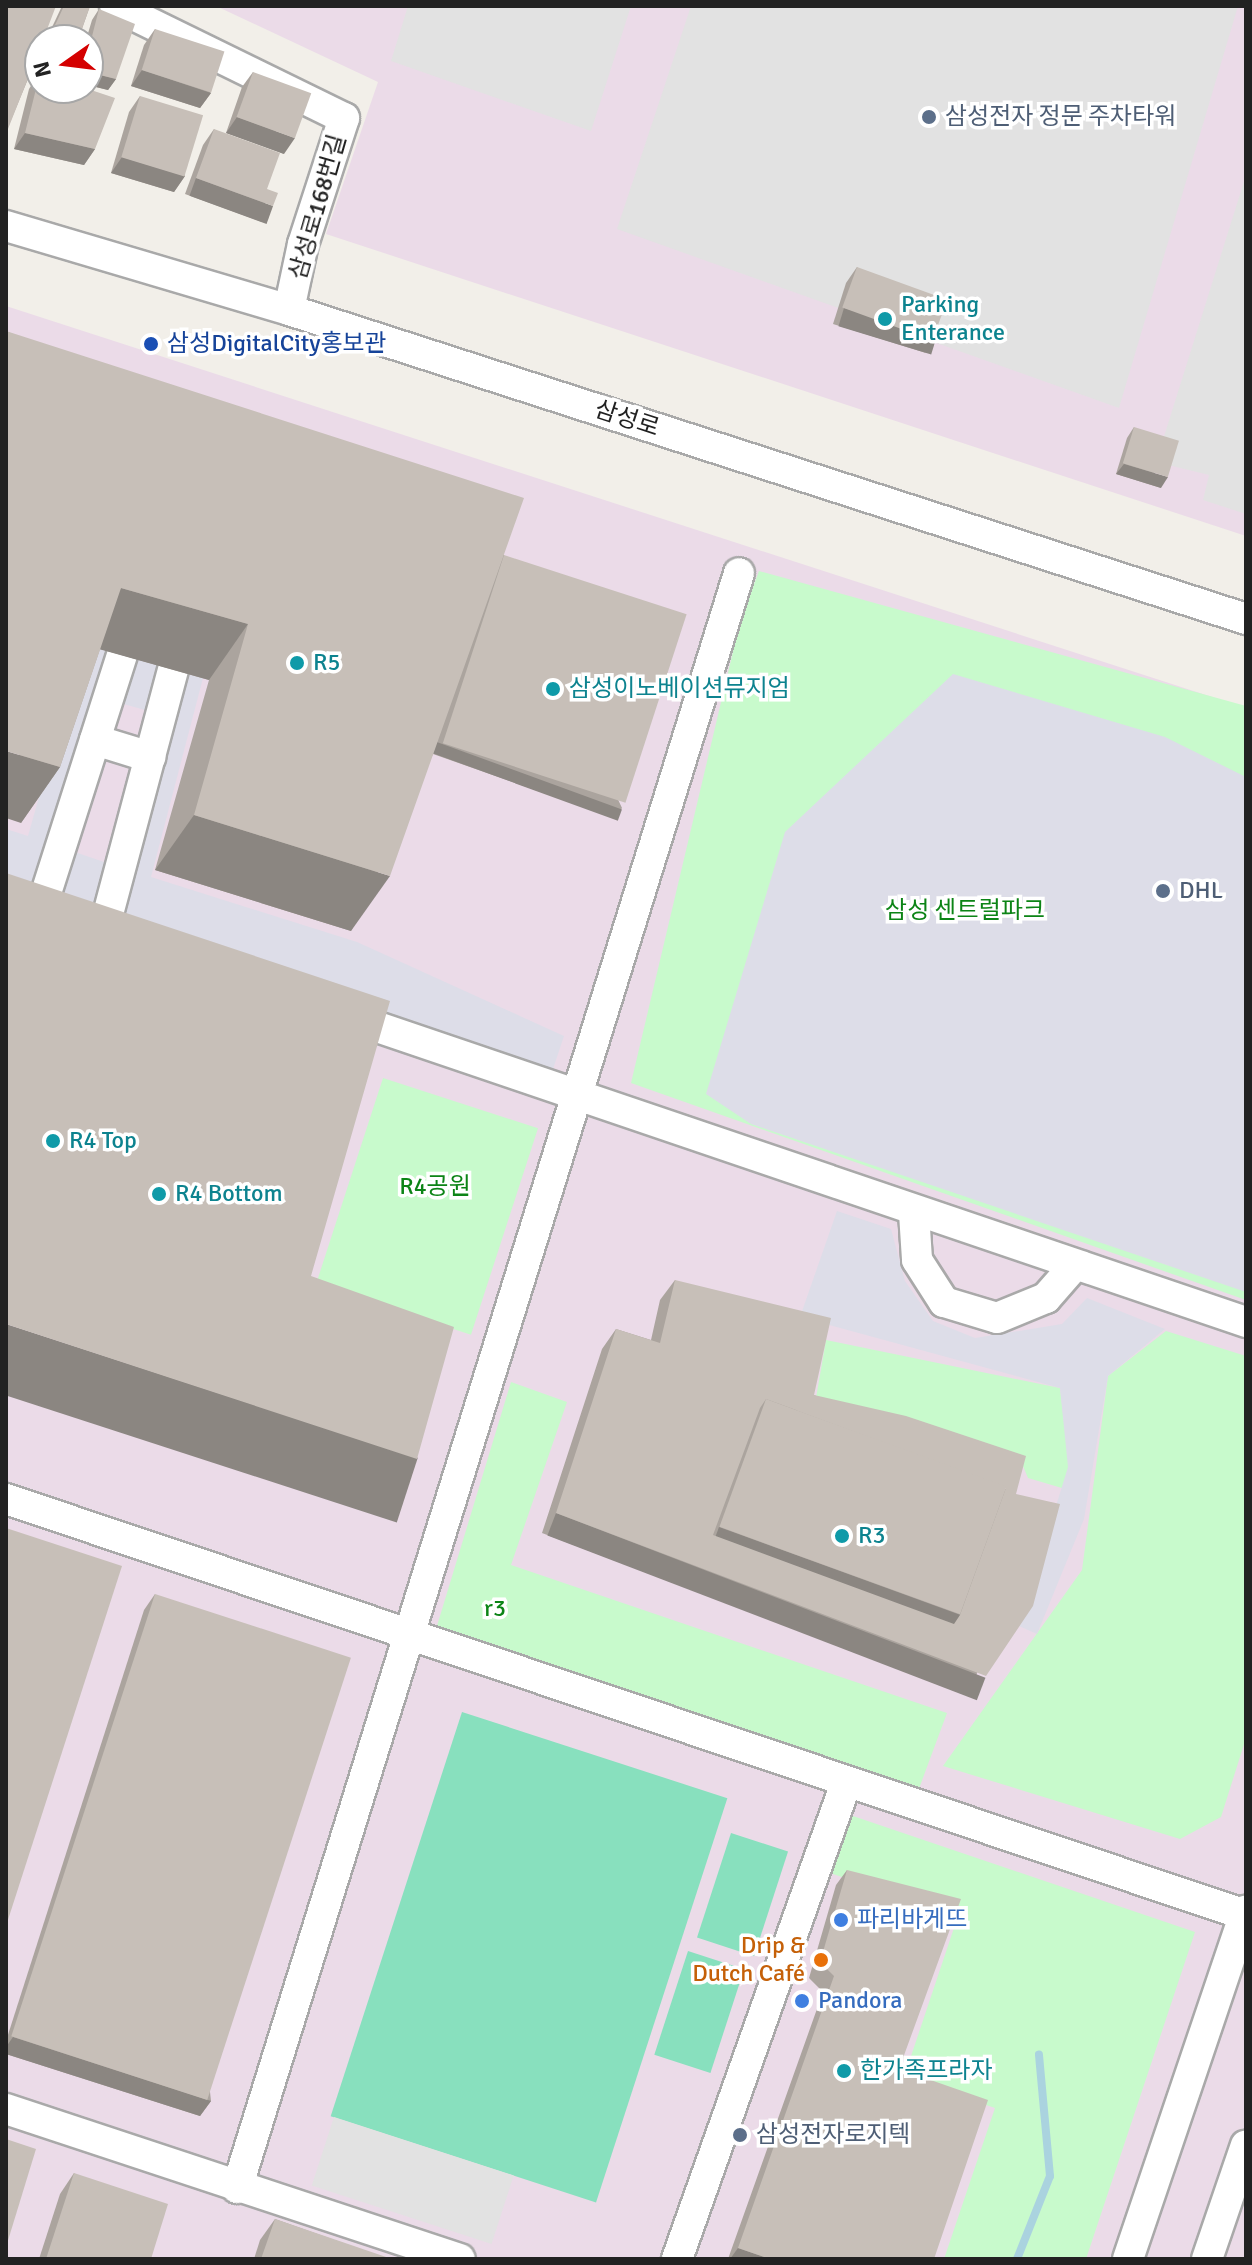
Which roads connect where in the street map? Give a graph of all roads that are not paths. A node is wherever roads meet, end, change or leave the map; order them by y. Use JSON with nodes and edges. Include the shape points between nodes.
{"nodes":[{"id":1,"x":115,"y":6,"type":"edge"},
{"id":2,"x":6,"y":226,"type":"edge"},
{"id":3,"x":289,"y":310,"type":"junction"},
{"id":4,"x":739,"y":573,"type":"dead end"},
{"id":5,"x":1246,"y":619,"type":"edge"},
{"id":6,"x":122,"y":655,"type":"edge"},
{"id":7,"x":173,"y":670,"type":"dead end"},
{"id":8,"x":95,"y":740,"type":"junction"},
{"id":9,"x":150,"y":757,"type":"junction"},
{"id":10,"x":6,"y":901,"type":"edge"},
{"id":11,"x":83,"y":926,"type":"junction"},
{"id":12,"x":320,"y":1007,"type":"edge"},
{"id":13,"x":574,"y":1095,"type":"junction"},
{"id":14,"x":914,"y":1213,"type":"junction"},
{"id":15,"x":1074,"y":1266,"type":"junction"},
{"id":16,"x":1246,"y":1322,"type":"edge"},
{"id":17,"x":6,"y":1499,"type":"edge"},
{"id":18,"x":408,"y":1637,"type":"junction"},
{"id":19,"x":846,"y":1783,"type":"junction"},
{"id":20,"x":1245,"y":1913,"type":"edge"},
{"id":21,"x":6,"y":2109,"type":"edge"},
{"id":22,"x":1246,"y":2145,"type":"edge"},
{"id":23,"x":237,"y":2188,"type":"junction"},
{"id":24,"x":460,"y":2259,"type":"edge"},
{"id":25,"x":677,"y":2259,"type":"edge"},
{"id":26,"x":1128,"y":2259,"type":"edge"},
{"id":27,"x":1207,"y":2259,"type":"edge"}],
"edges":[{"from":1,"to":3,"type":"street","name":"삼성로168번길","via":[[344,118],[303,244]]},
{"from":2,"to":3,"type":"street","name":"삼성로"},
{"from":3,"to":5,"type":"street","name":"삼성로"},
{"from":4,"to":13,"type":"street"},
{"from":6,"to":8,"type":"street"},
{"from":7,"to":9,"type":"street"},
{"from":8,"to":9,"type":"street"},
{"from":8,"to":11,"type":"street"},
{"from":9,"to":11,"type":"street"},
{"from":10,"to":11,"type":"street"},
{"from":12,"to":13,"type":"street"},
{"from":13,"to":14,"type":"street"},
{"from":13,"to":18,"type":"street"},
{"from":14,"to":15,"type":"street"},
{"from":14,"to":15,"type":"street","via":[[917,1260],[944,1302],[997,1318],[1046,1298]]},
{"from":15,"to":16,"type":"street"},
{"from":17,"to":18,"type":"street"},
{"from":18,"to":19,"type":"street"},
{"from":18,"to":23,"type":"street"},
{"from":19,"to":20,"type":"street"},
{"from":19,"to":25,"type":"street"},
{"from":20,"to":26,"type":"street"},
{"from":21,"to":23,"type":"street"},
{"from":22,"to":27,"type":"street"},
{"from":23,"to":24,"type":"street"}]}
